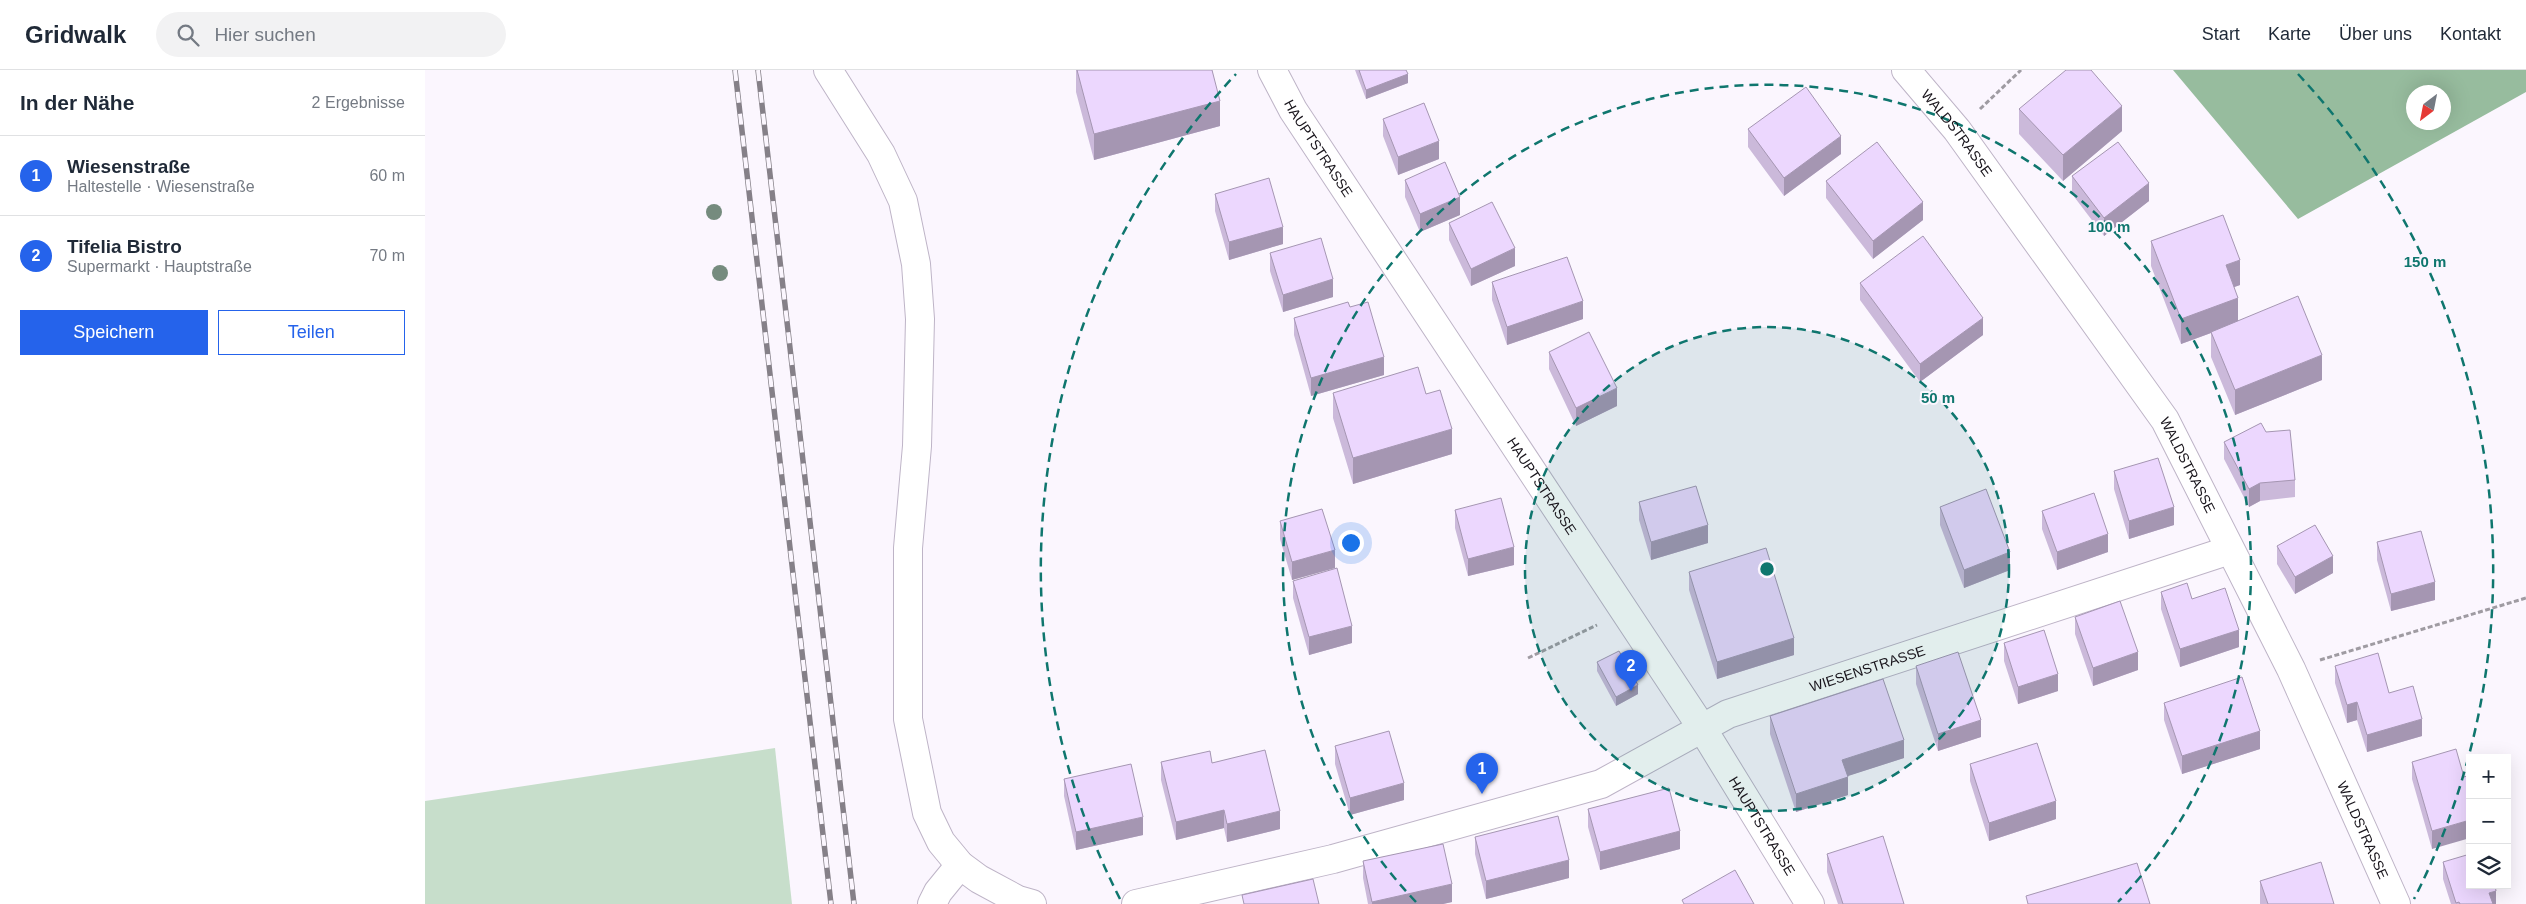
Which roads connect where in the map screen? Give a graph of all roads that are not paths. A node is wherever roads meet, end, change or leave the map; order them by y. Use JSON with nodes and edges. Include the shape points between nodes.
{"nodes":[{"id":1,"x":1272,"y":70,"type":"edge"},
{"id":2,"x":1906,"y":70,"type":"edge"},
{"id":3,"x":828,"y":71,"type":"edge"},
{"id":4,"x":2230,"y":550,"type":"junction"},
{"id":5,"x":1702,"y":728,"type":"junction"},
{"id":6,"x":960,"y":865,"type":"junction"},
{"id":7,"x":932,"y":904,"type":"edge"},
{"id":8,"x":1032,"y":904,"type":"edge"},
{"id":9,"x":1136,"y":904,"type":"edge"},
{"id":10,"x":1810,"y":904,"type":"edge"},
{"id":11,"x":2396,"y":904,"type":"edge"}],
"edges":[{"from":1,"to":5,"type":"street","name":"HAUPTSTRASSE","via":[[1293,110]]},
{"from":2,"to":4,"type":"street","name":"WALDSTRASSE","via":[[1957,130],[2165,420]]},
{"from":3,"to":6,"type":"street","via":[[881,154],[903,201],[916,264],[920,329],[917,446],[908,548],[907,719],[927,813],[941,842]]},
{"from":4,"to":5,"type":"street","name":"WIESENSTRASSE","via":[[1728,714]]},
{"from":4,"to":11,"type":"street","name":"WALDSTRASSE","via":[[2291,669]]},
{"from":5,"to":9,"type":"street","name":"WIESENSTRASSE","via":[[1601,784],[1333,859]]},
{"from":5,"to":10,"type":"street","name":"HAUPTSTRASSE"},
{"from":6,"to":7,"type":"street"},
{"from":6,"to":8,"type":"street","via":[[1002,891]]}]}
